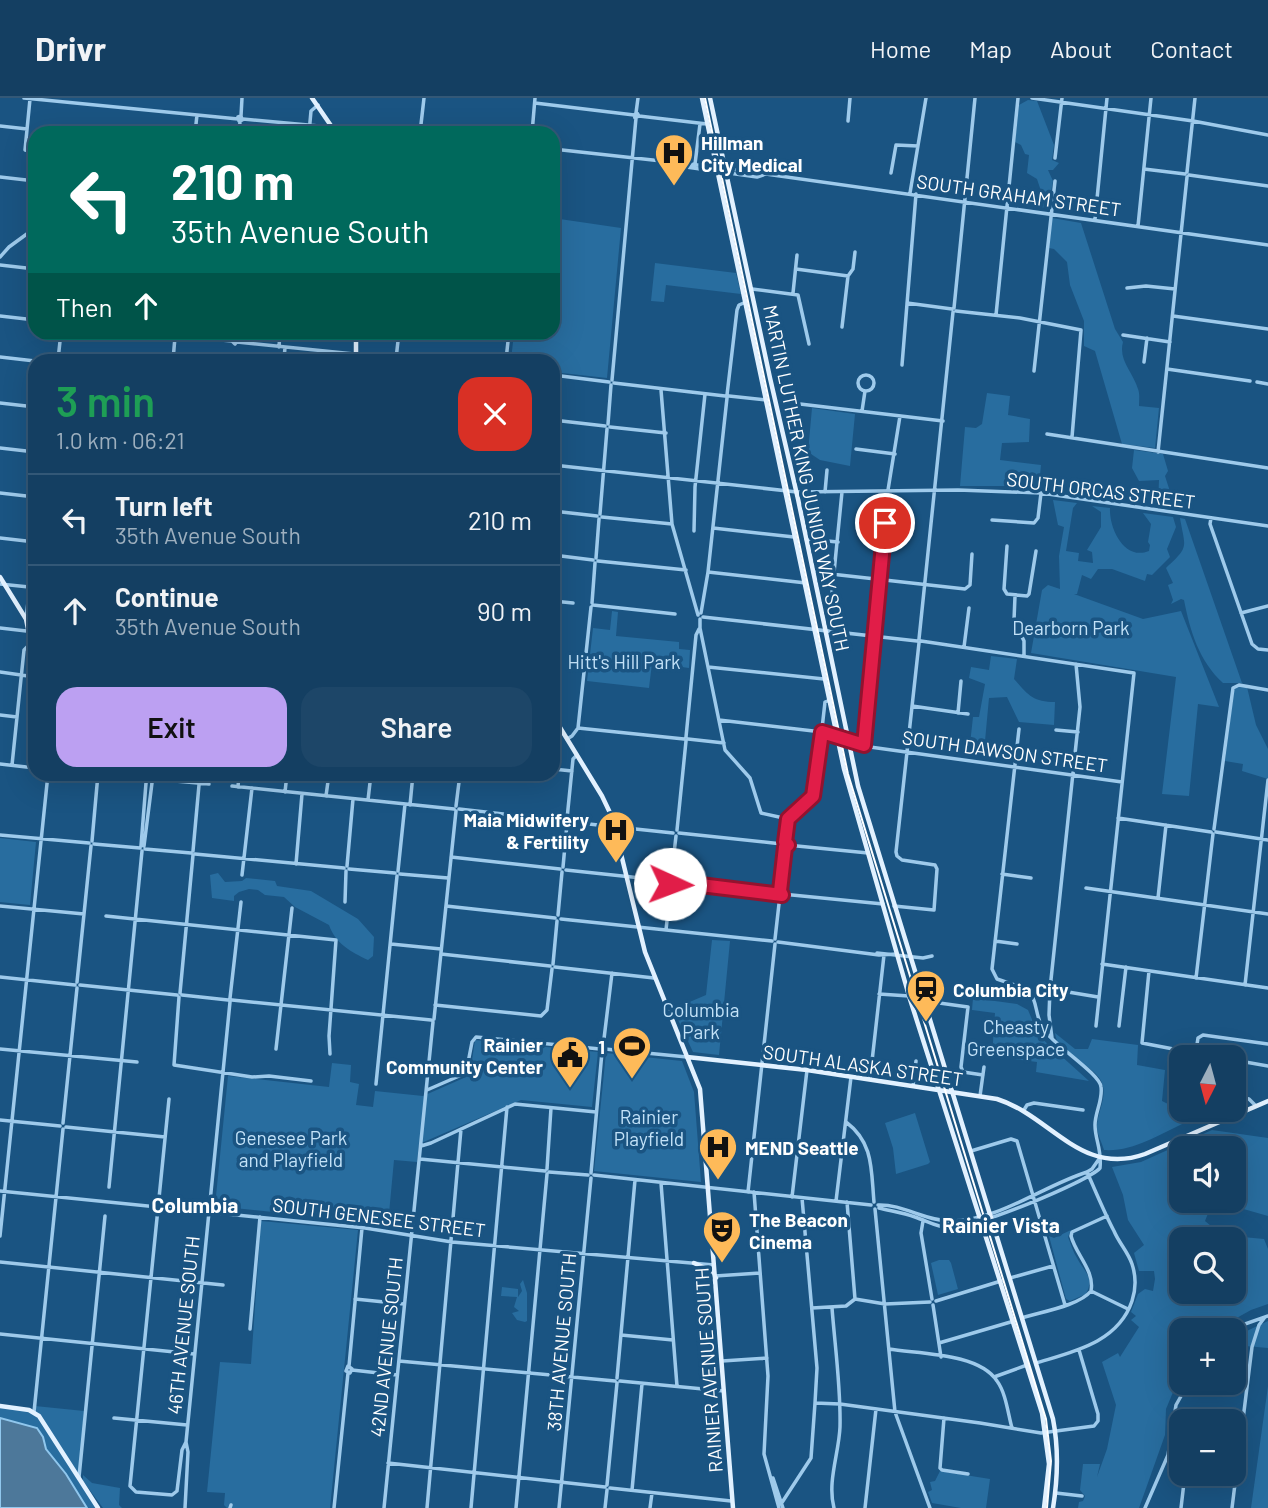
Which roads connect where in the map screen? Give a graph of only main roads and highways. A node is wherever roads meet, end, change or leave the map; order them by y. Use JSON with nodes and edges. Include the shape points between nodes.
{"nodes":[{"id":1,"x":312,"y":98,"type":"edge"},
{"id":2,"x":702,"y":98,"type":"edge"},
{"id":3,"x":710,"y":98,"type":"edge"},
{"id":4,"x":332,"y":126,"type":"edge"},
{"id":5,"x":0,"y":577,"type":"edge"},
{"id":6,"x":2,"y":584,"type":"edge"},
{"id":7,"x":28,"y":624,"type":"edge"},
{"id":8,"x":560,"y":728,"type":"edge"},
{"id":9,"x":687,"y":1057,"type":"junction"},
{"id":10,"x":939,"y":1089,"type":"junction"},
{"id":11,"x":953,"y":1092,"type":"junction"},
{"id":12,"x":1268,"y":1101,"type":"edge"},
{"id":13,"x":694,"y":1263,"type":"road end"},
{"id":14,"x":715,"y":1277,"type":"junction"},
{"id":15,"x":0,"y":1406,"type":"edge"},
{"id":16,"x":98,"y":1508,"type":"edge"},
{"id":17,"x":733,"y":1508,"type":"edge"},
{"id":18,"x":1044,"y":1508,"type":"edge"},
{"id":19,"x":1053,"y":1508,"type":"edge"}],
"edges":[{"from":1,"to":4,"type":"main road"},
{"from":2,"to":10,"type":"main road","name":"MARTIN LUTHER KING JUNIOR WAY SOUTH","via":[[846,777]]},
{"from":3,"to":11,"type":"main road","name":"MARTIN LUTHER KING JUNIOR WAY SOUTH","via":[[858,786]]},
{"from":5,"to":6,"type":"main road"},
{"from":6,"to":7,"type":"main road"},
{"from":8,"to":9,"type":"main road","name":"RAINIER AVENUE SOUTH","via":[[614,826],[654,978]]},
{"from":9,"to":10,"type":"main road","name":"SOUTH ALASKA STREET"},
{"from":9,"to":14,"type":"main road","name":"RAINIER AVENUE SOUTH","via":[[700,1089]]},
{"from":10,"to":11,"type":"main road","name":"SOUTH ALASKA STREET"},
{"from":10,"to":18,"type":"main road","name":"MARTIN LUTHER KING JUNIOR WAY SOUTH","via":[[1046,1433],[1049,1464]]},
{"from":11,"to":12,"type":"main road","name":"SOUTH ALASKA STREET","via":[[1008,1102],[1078,1149],[1119,1159],[1140,1156]]},
{"from":11,"to":19,"type":"main road","name":"MARTIN LUTHER KING JUNIOR WAY SOUTH","via":[[1056,1432]]},
{"from":13,"to":14,"type":"main road"},
{"from":14,"to":17,"type":"main road","name":"RAINIER AVENUE SOUTH"},
{"from":15,"to":16,"type":"main road","via":[[34,1412],[44,1421]]}]}
